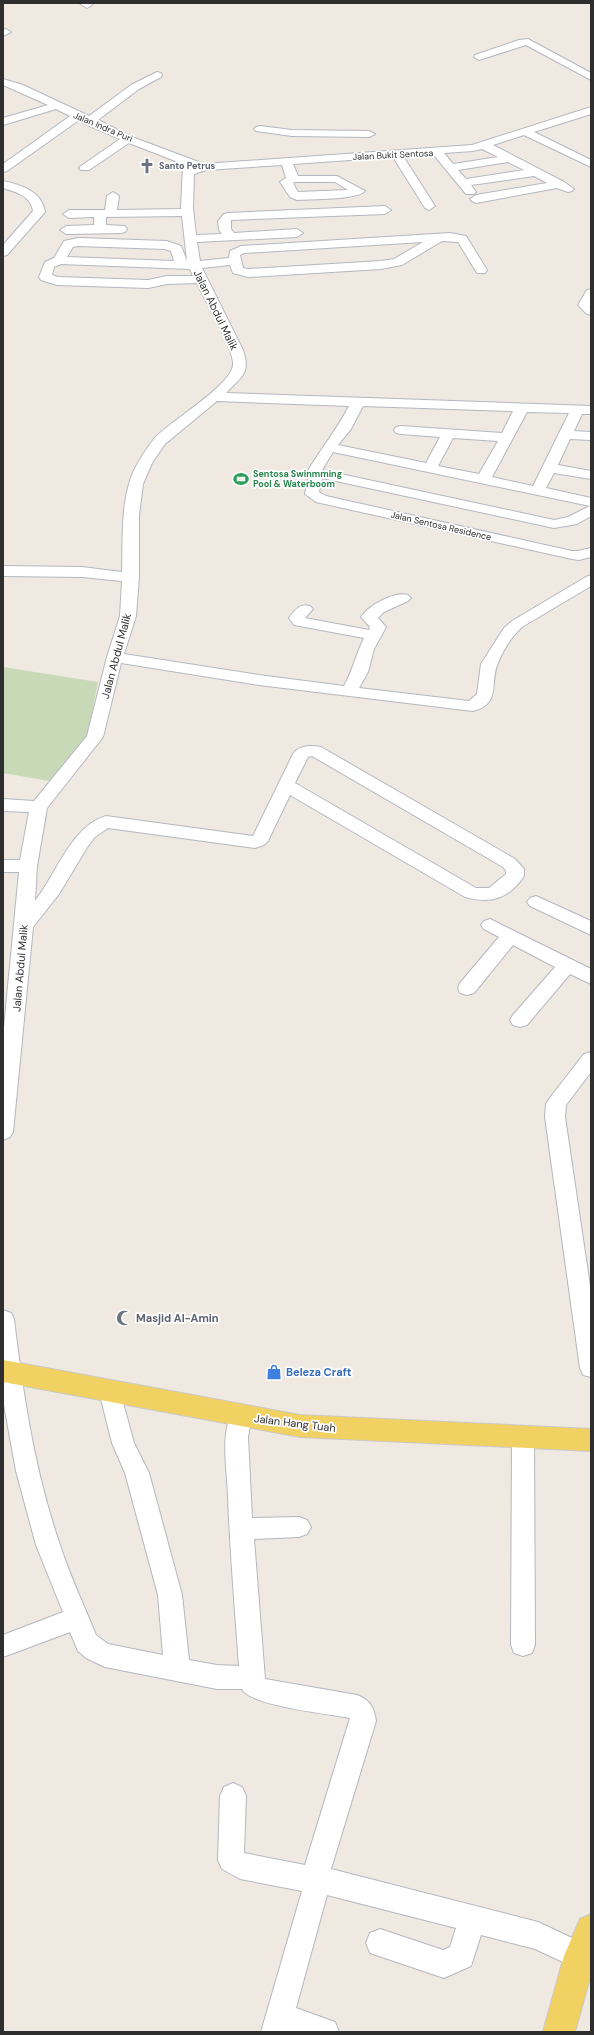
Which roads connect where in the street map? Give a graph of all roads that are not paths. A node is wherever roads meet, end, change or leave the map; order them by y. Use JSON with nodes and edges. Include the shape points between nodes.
{"nodes":[{"id":1,"x":479,"y":57,"type":"dead end"},
{"id":2,"x":157,"y":75,"type":"dead end"},
{"id":3,"x":591,"y":77,"type":"edge"},
{"id":4,"x":3,"y":82,"type":"edge"},
{"id":5,"x":55,"y":106,"type":"junction"},
{"id":6,"x":591,"y":110,"type":"edge"},
{"id":7,"x":77,"y":116,"type":"junction"},
{"id":8,"x":3,"y":122,"type":"edge"},
{"id":9,"x":89,"y":122,"type":"junction"},
{"id":10,"x":260,"y":129,"type":"dead end"},
{"id":11,"x":526,"y":132,"type":"junction"},
{"id":12,"x":292,"y":133,"type":"junction"},
{"id":13,"x":329,"y":133,"type":"junction"},
{"id":14,"x":369,"y":134,"type":"dead end"},
{"id":15,"x":128,"y":140,"type":"junction"},
{"id":16,"x":486,"y":146,"type":"junction"},
{"id":17,"x":298,"y":152,"type":"junction"},
{"id":18,"x":436,"y":152,"type":"junction"},
{"id":19,"x":397,"y":155,"type":"junction"},
{"id":20,"x":342,"y":158,"type":"junction"},
{"id":21,"x":510,"y":158,"type":"junction"},
{"id":22,"x":286,"y":161,"type":"junction"},
{"id":23,"x":591,"y":164,"type":"edge"},
{"id":24,"x":189,"y":167,"type":"junction"},
{"id":25,"x":205,"y":167,"type":"joint"},
{"id":26,"x":84,"y":168,"type":"dead end"},
{"id":27,"x":450,"y":168,"type":"junction"},
{"id":28,"x":3,"y":169,"type":"edge"},
{"id":29,"x":535,"y":172,"type":"junction"},
{"id":30,"x":293,"y":178,"type":"junction"},
{"id":31,"x":463,"y":183,"type":"junction"},
{"id":32,"x":3,"y":184,"type":"edge"},
{"id":33,"x":113,"y":196,"type":"dead end"},
{"id":34,"x":429,"y":206,"type":"dead end"},
{"id":35,"x":385,"y":210,"type":"dead end"},
{"id":36,"x":188,"y":212,"type":"junction"},
{"id":37,"x":105,"y":213,"type":"junction"},
{"id":38,"x":69,"y":214,"type":"dead end"},
{"id":39,"x":100,"y":228,"type":"junction"},
{"id":40,"x":120,"y":229,"type":"dead end"},
{"id":41,"x":66,"y":230,"type":"dead end"},
{"id":42,"x":297,"y":233,"type":"dead end"},
{"id":43,"x":230,"y":236,"type":"junction"},
{"id":44,"x":439,"y":238,"type":"junction"},
{"id":45,"x":191,"y":239,"type":"junction"},
{"id":46,"x":3,"y":252,"type":"edge"},
{"id":47,"x":59,"y":260,"type":"junction"},
{"id":48,"x":235,"y":261,"type":"junction"},
{"id":49,"x":187,"y":264,"type":"junction"},
{"id":50,"x":481,"y":270,"type":"dead end"},
{"id":51,"x":201,"y":279,"type":"junction"},
{"id":52,"x":591,"y":293,"type":"edge"},
{"id":53,"x":591,"y":311,"type":"edge"},
{"id":54,"x":213,"y":397,"type":"junction"},
{"id":55,"x":358,"y":402,"type":"junction"},
{"id":56,"x":417,"y":404,"type":"junction"},
{"id":57,"x":522,"y":408,"type":"junction"},
{"id":58,"x":585,"y":410,"type":"edge"},
{"id":59,"x":449,"y":433,"type":"junction"},
{"id":60,"x":566,"y":435,"type":"junction"},
{"id":61,"x":507,"y":436,"type":"junction"},
{"id":62,"x":591,"y":436,"type":"edge"},
{"id":63,"x":392,"y":444,"type":"junction"},
{"id":64,"x":329,"y":447,"type":"junction"},
{"id":65,"x":430,"y":468,"type":"junction"},
{"id":66,"x":550,"y":468,"type":"junction"},
{"id":67,"x":316,"y":473,"type":"junction"},
{"id":68,"x":591,"y":475,"type":"edge"},
{"id":69,"x":484,"y":479,"type":"junction"},
{"id":70,"x":396,"y":490,"type":"junction"},
{"id":71,"x":538,"y":491,"type":"junction"},
{"id":72,"x":591,"y":502,"type":"edge"},
{"id":73,"x":591,"y":510,"type":"edge"},
{"id":74,"x":379,"y":512,"type":"junction"},
{"id":75,"x":591,"y":552,"type":"edge"},
{"id":76,"x":3,"y":571,"type":"edge"},
{"id":77,"x":131,"y":577,"type":"junction"},
{"id":78,"x":591,"y":580,"type":"edge"},
{"id":79,"x":402,"y":598,"type":"dead end"},
{"id":80,"x":306,"y":609,"type":"dead end"},
{"id":81,"x":374,"y":635,"type":"junction"},
{"id":82,"x":115,"y":658,"type":"junction"},
{"id":83,"x":349,"y":691,"type":"junction"},
{"id":84,"x":286,"y":786,"type":"junction"},
{"id":85,"x":3,"y":805,"type":"edge"},
{"id":86,"x":39,"y":807,"type":"junction"},
{"id":87,"x":3,"y":866,"type":"edge"},
{"id":88,"x":28,"y":866,"type":"junction"},
{"id":89,"x":536,"y":902,"type":"dead end"},
{"id":90,"x":490,"y":925,"type":"dead end"},
{"id":91,"x":24,"y":926,"type":"junction"},
{"id":92,"x":591,"y":929,"type":"edge"},
{"id":93,"x":510,"y":936,"type":"junction"},
{"id":94,"x":567,"y":965,"type":"junction"},
{"id":95,"x":591,"y":977,"type":"edge"},
{"id":96,"x":467,"y":988,"type":"dead end"},
{"id":97,"x":520,"y":1020,"type":"dead end"},
{"id":98,"x":591,"y":1059,"type":"edge"},
{"id":99,"x":6,"y":1087,"type":"edge"},
{"id":100,"x":3,"y":1132,"type":"edge"},
{"id":101,"x":3,"y":1319,"type":"edge"},
{"id":102,"x":591,"y":1368,"type":"edge"},
{"id":103,"x":6,"y":1372,"type":"edge"},
{"id":104,"x":110,"y":1391,"type":"junction"},
{"id":105,"x":241,"y":1416,"type":"junction"},
{"id":106,"x":523,"y":1438,"type":"junction"},
{"id":107,"x":591,"y":1440,"type":"edge"},
{"id":108,"x":299,"y":1527,"type":"dead end"},
{"id":109,"x":241,"y":1529,"type":"junction"},
{"id":110,"x":77,"y":1618,"type":"junction"},
{"id":111,"x":523,"y":1645,"type":"dead end"},
{"id":112,"x":3,"y":1646,"type":"edge"},
{"id":113,"x":177,"y":1668,"type":"junction"},
{"id":114,"x":252,"y":1678,"type":"junction"},
{"id":115,"x":234,"y":1796,"type":"dead end"},
{"id":116,"x":318,"y":1881,"type":"junction"},
{"id":117,"x":472,"y":1919,"type":"junction"},
{"id":118,"x":380,"y":1943,"type":"dead end"},
{"id":119,"x":587,"y":1949,"type":"edge"},
{"id":120,"x":278,"y":2024,"type":"edge"},
{"id":121,"x":325,"y":2032,"type":"edge"},
{"id":122,"x":559,"y":2032,"type":"edge"}],
"edges":[{"from":1,"to":3,"type":"street","via":[[528,42]]},
{"from":2,"to":9,"type":"street","via":[[135,87]]},
{"from":4,"to":5,"type":"street","name":"Jalan Indra Puri"},
{"from":5,"to":7,"type":"street","name":"Jalan Indra Puri"},
{"from":5,"to":8,"type":"street"},
{"from":6,"to":11,"type":"street","name":"Jalan Bukit Sentosa"},
{"from":7,"to":9,"type":"street","name":"Jalan Indra Puri"},
{"from":7,"to":28,"type":"street"},
{"from":9,"to":15,"type":"street","name":"Jalan Indra Puri"},
{"from":10,"to":12,"type":"street"},
{"from":11,"to":16,"type":"street","name":"Jalan Bukit Sentosa"},
{"from":11,"to":23,"type":"street"},
{"from":12,"to":13,"type":"street"},
{"from":12,"to":17,"type":"street"},
{"from":13,"to":14,"type":"street"},
{"from":13,"to":20,"type":"street"},
{"from":15,"to":24,"type":"street","name":"Jalan Indra Puri","via":[[163,151]]},
{"from":15,"to":26,"type":"street"},
{"from":16,"to":18,"type":"street","name":"Jalan Bukit Sentosa"},
{"from":16,"to":21,"type":"street"},
{"from":17,"to":20,"type":"street","name":"Jalan Bukit Sentosa"},
{"from":17,"to":22,"type":"street","name":"Jalan Bukit Sentosa"},
{"from":18,"to":19,"type":"street","name":"Jalan Bukit Sentosa"},
{"from":18,"to":27,"type":"street"},
{"from":19,"to":20,"type":"street","name":"Jalan Bukit Sentosa"},
{"from":19,"to":34,"type":"street"},
{"from":21,"to":27,"type":"street"},
{"from":21,"to":29,"type":"street"},
{"from":22,"to":25,"type":"street","name":"Jalan Bukit Sentosa"},
{"from":22,"to":30,"type":"street"},
{"from":24,"to":25,"type":"street","name":"Jalan Indra Puri"},
{"from":24,"to":36,"type":"street","name":"Jalan Abdul Malik"},
{"from":27,"to":31,"type":"street"},
{"from":29,"to":31,"type":"street"},
{"from":29,"to":31,"type":"street","via":[[564,186],[480,203]]},
{"from":30,"to":30,"type":"street","via":[[286,182],[297,196],[359,191],[337,179]]},
{"from":32,"to":46,"type":"street","via":[[33,197],[39,212]]},
{"from":33,"to":37,"type":"street"},
{"from":35,"to":43,"type":"street","via":[[228,217],[224,221],[225,230]]},
{"from":36,"to":37,"type":"street"},
{"from":36,"to":45,"type":"street","name":"Jalan Abdul Malik"},
{"from":37,"to":38,"type":"street"},
{"from":37,"to":39,"type":"street"},
{"from":39,"to":40,"type":"street"},
{"from":39,"to":41,"type":"street"},
{"from":42,"to":43,"type":"street"},
{"from":43,"to":45,"type":"street"},
{"from":44,"to":48,"type":"street","via":[[241,250],[234,254]]},
{"from":44,"to":48,"type":"street","via":[[398,262],[381,265],[248,273],[237,270]]},
{"from":44,"to":50,"type":"street","via":[[462,240]]},
{"from":45,"to":49,"type":"street","name":"Jalan Abdul Malik"},
{"from":47,"to":49,"type":"street"},
{"from":47,"to":49,"type":"street","via":[[68,244],[78,242],[166,245],[177,249]]},
{"from":47,"to":51,"type":"street","via":[[49,265],[45,277],[47,279],[148,284],[167,280]]},
{"from":48,"to":49,"type":"street"},
{"from":49,"to":51,"type":"street","name":"Jalan Abdul Malik"},
{"from":51,"to":54,"type":"street","name":"Jalan Abdul Malik","via":[[240,362],[239,371]]},
{"from":52,"to":53,"type":"street","via":[[584,305]]},
{"from":54,"to":55,"type":"street"},
{"from":54,"to":77,"type":"street","name":"Jalan Abdul Malik","via":[[160,441],[145,463],[136,484],[132,516]]},
{"from":55,"to":56,"type":"street"},
{"from":55,"to":64,"type":"street","via":[[344,429]]},
{"from":56,"to":57,"type":"street"},
{"from":56,"to":63,"type":"street"},
{"from":57,"to":58,"type":"street"},
{"from":57,"to":61,"type":"street"},
{"from":58,"to":60,"type":"street"},
{"from":59,"to":61,"type":"street"},
{"from":59,"to":63,"type":"street"},
{"from":59,"to":65,"type":"street"},
{"from":60,"to":62,"type":"street"},
{"from":60,"to":66,"type":"street"},
{"from":61,"to":69,"type":"street"},
{"from":63,"to":64,"type":"street"},
{"from":63,"to":65,"type":"street"},
{"from":64,"to":67,"type":"street","via":[[314,470]]},
{"from":65,"to":69,"type":"street"},
{"from":66,"to":68,"type":"street"},
{"from":66,"to":71,"type":"street"},
{"from":67,"to":70,"type":"street"},
{"from":67,"to":74,"type":"street","name":"Jalan Sentosa Residence","via":[[312,494],[321,499]]},
{"from":69,"to":71,"type":"street"},
{"from":70,"to":73,"type":"street","via":[[554,524],[572,521]]},
{"from":70,"to":74,"type":"street"},
{"from":71,"to":72,"type":"street"},
{"from":74,"to":75,"type":"street","name":"Jalan Sentosa Residence","via":[[572,555],[579,556]]},
{"from":76,"to":77,"type":"street","via":[[82,572]]},
{"from":77,"to":82,"type":"street","name":"Jalan Abdul Malik","via":[[128,616]]},
{"from":78,"to":83,"type":"street","via":[[509,631],[489,664],[485,696],[473,706]]},
{"from":79,"to":81,"type":"street","via":[[371,614],[369,617],[378,627]]},
{"from":80,"to":81,"type":"street","via":[[297,618],[299,622]]},
{"from":81,"to":83,"type":"street","via":[[366,650],[360,672]]},
{"from":82,"to":83,"type":"street"},
{"from":82,"to":86,"type":"street","name":"Jalan Abdul Malik","via":[[95,737]]},
{"from":84,"to":84,"type":"street","via":[[301,754],[315,751],[509,863],[515,869],[515,876],[492,896],[471,893]]},
{"from":84,"to":91,"type":"street","via":[[261,839],[255,843],[111,823],[99,825],[93,829],[53,890]]},
{"from":85,"to":86,"type":"street"},
{"from":86,"to":88,"type":"street","name":"Jalan Abdul Malik"},
{"from":87,"to":88,"type":"street"},
{"from":88,"to":91,"type":"street","name":"Jalan Abdul Malik"},
{"from":89,"to":92,"type":"street"},
{"from":90,"to":93,"type":"street"},
{"from":91,"to":99,"type":"street","name":"Jalan Abdul Malik"},
{"from":93,"to":94,"type":"street"},
{"from":93,"to":96,"type":"street"},
{"from":94,"to":95,"type":"street"},
{"from":94,"to":97,"type":"street"},
{"from":98,"to":102,"type":"street","via":[[556,1104],[555,1117]]},
{"from":99,"to":100,"type":"street","name":"Jalan Abdul Malik"},
{"from":101,"to":103,"type":"street"},
{"from":103,"to":104,"type":"main road","name":"Jalan Hang Tuah"},
{"from":103,"to":110,"type":"street","via":[[48,1545]]},
{"from":104,"to":105,"type":"main road","name":"Jalan Hang Tuah"},
{"from":104,"to":113,"type":"street","via":[[123,1443],[137,1473],[170,1594]]},
{"from":105,"to":106,"type":"main road","name":"Jalan Hang Tuah","via":[[300,1426]]},
{"from":105,"to":109,"type":"street","via":[[237,1437]]},
{"from":106,"to":107,"type":"main road","name":"Jalan Hang Tuah"},
{"from":106,"to":111,"type":"street"},
{"from":108,"to":109,"type":"street"},
{"from":109,"to":114,"type":"street"},
{"from":110,"to":112,"type":"street"},
{"from":110,"to":113,"type":"street","via":[[87,1643],[105,1655]]},
{"from":113,"to":114,"type":"street","via":[[216,1677]]},
{"from":114,"to":116,"type":"street","via":[[253,1685],[263,1691],[357,1707],[362,1712],[363,1721],[321,1855]]},
{"from":115,"to":116,"type":"street","via":[[231,1860],[240,1866]]},
{"from":116,"to":117,"type":"street","via":[[335,1883]]},
{"from":116,"to":120,"type":"street"},
{"from":117,"to":118,"type":"street","via":[[461,1956],[444,1964]]},
{"from":117,"to":119,"type":"street"},
{"from":119,"to":122,"type":"main road"},
{"from":120,"to":121,"type":"street"}]}
